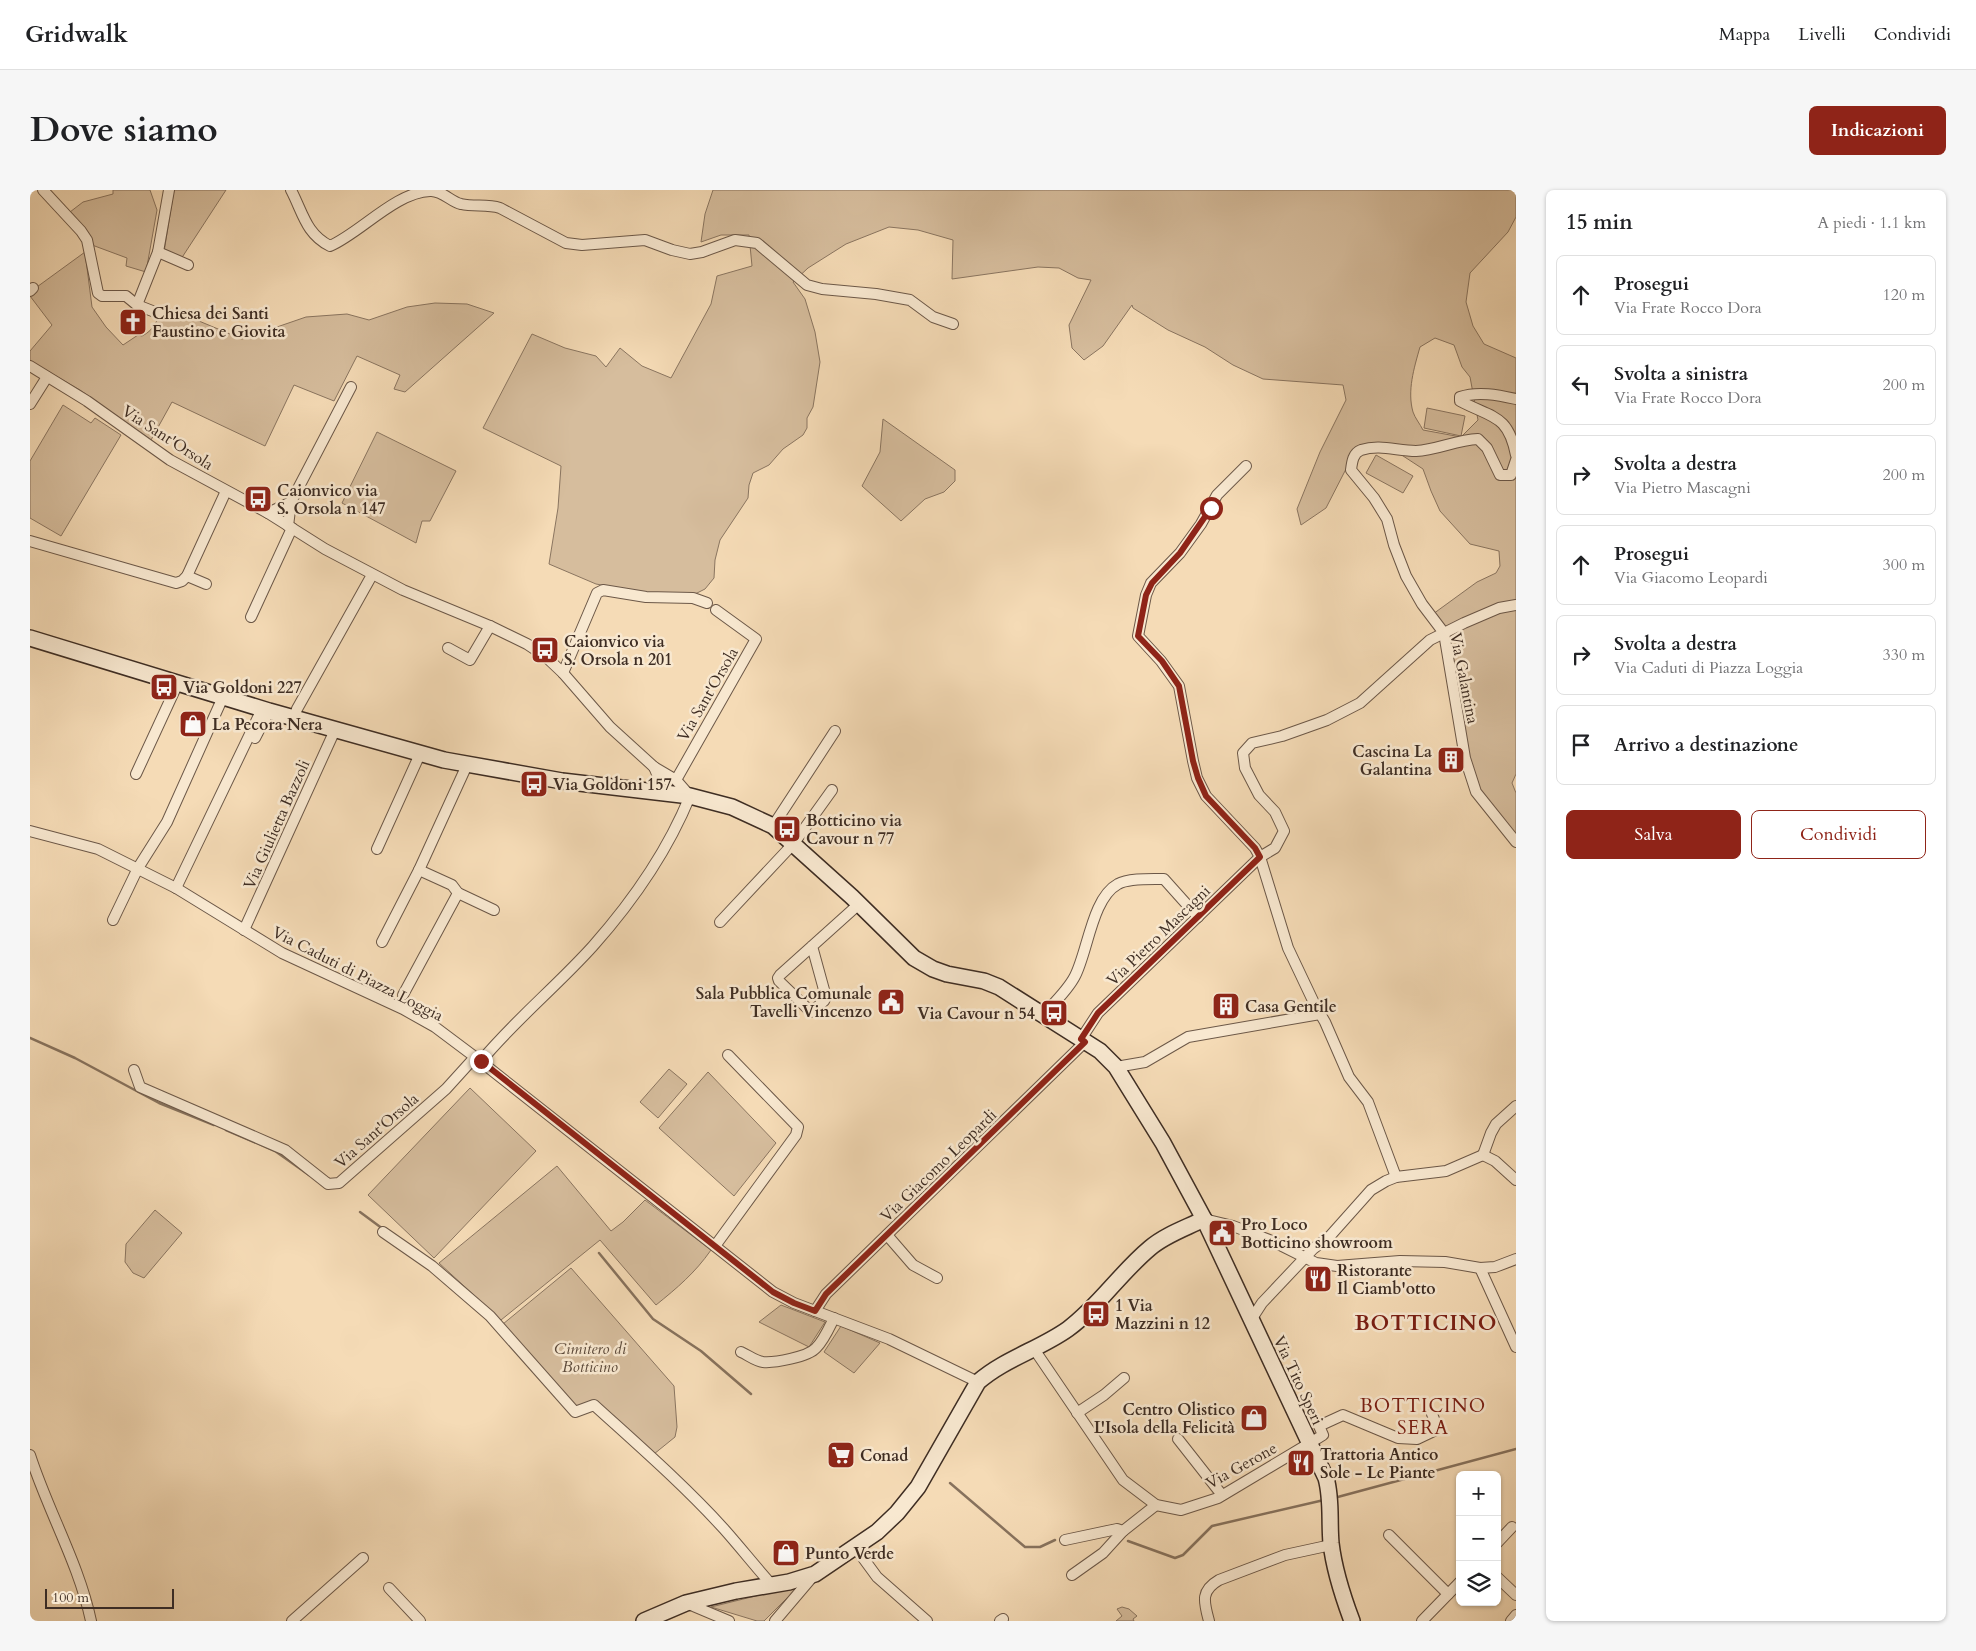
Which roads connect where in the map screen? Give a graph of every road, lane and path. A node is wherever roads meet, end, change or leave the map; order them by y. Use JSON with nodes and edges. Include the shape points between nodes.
{"nodes":[{"id":1,"x":43,"y":190,"type":"edge"},
{"id":2,"x":169,"y":190,"type":"edge"},
{"id":3,"x":291,"y":190,"type":"edge"},
{"id":4,"x":158,"y":252,"type":"junction"},
{"id":5,"x":188,"y":266,"type":"dead end"},
{"id":6,"x":137,"y":305,"type":"junction"},
{"id":7,"x":160,"y":314,"type":"dead end"},
{"id":8,"x":953,"y":324,"type":"dead end"},
{"id":9,"x":30,"y":366,"type":"edge"},
{"id":10,"x":47,"y":377,"type":"junction"},
{"id":11,"x":351,"y":387,"type":"dead end"},
{"id":12,"x":1516,"y":399,"type":"edge"},
{"id":13,"x":30,"y":404,"type":"edge"},
{"id":14,"x":1516,"y":455,"type":"edge"},
{"id":15,"x":1516,"y":460,"type":"edge"},
{"id":16,"x":1246,"y":466,"type":"dead end"},
{"id":17,"x":226,"y":491,"type":"junction"},
{"id":18,"x":291,"y":502,"type":"junction"},
{"id":19,"x":268,"y":513,"type":"junction"},
{"id":20,"x":290,"y":527,"type":"junction"},
{"id":21,"x":30,"y":541,"type":"edge"},
{"id":22,"x":372,"y":575,"type":"junction"},
{"id":23,"x":187,"y":576,"type":"junction"},
{"id":24,"x":206,"y":584,"type":"dead end"},
{"id":25,"x":707,"y":603,"type":"dead end"},
{"id":26,"x":1516,"y":605,"type":"edge"},
{"id":27,"x":716,"y":610,"type":"dead end"},
{"id":28,"x":251,"y":617,"type":"dead end"},
{"id":29,"x":490,"y":626,"type":"junction"},
{"id":30,"x":1444,"y":633,"type":"junction"},
{"id":31,"x":30,"y":638,"type":"edge"},
{"id":32,"x":448,"y":648,"type":"dead end"},
{"id":33,"x":563,"y":673,"type":"junction"},
{"id":34,"x":178,"y":683,"type":"junction"},
{"id":35,"x":223,"y":697,"type":"junction"},
{"id":36,"x":265,"y":710,"type":"junction"},
{"id":37,"x":294,"y":718,"type":"junction"},
{"id":38,"x":335,"y":730,"type":"junction"},
{"id":39,"x":835,"y":731,"type":"dead end"},
{"id":40,"x":420,"y":754,"type":"junction"},
{"id":41,"x":467,"y":765,"type":"junction"},
{"id":42,"x":654,"y":767,"type":"junction"},
{"id":43,"x":136,"y":774,"type":"dead end"},
{"id":44,"x":676,"y":780,"type":"junction"},
{"id":45,"x":832,"y":790,"type":"dead end"},
{"id":46,"x":658,"y":792,"type":"junction"},
{"id":47,"x":690,"y":796,"type":"junction"},
{"id":48,"x":773,"y":826,"type":"junction"},
{"id":49,"x":30,"y":831,"type":"edge"},
{"id":50,"x":206,"y":837,"type":"dead end"},
{"id":51,"x":1516,"y":842,"type":"edge"},
{"id":52,"x":794,"y":843,"type":"junction"},
{"id":53,"x":377,"y":849,"type":"dead end"},
{"id":54,"x":1260,"y":857,"type":"junction"},
{"id":55,"x":138,"y":868,"type":"junction"},
{"id":56,"x":419,"y":870,"type":"junction"},
{"id":57,"x":176,"y":888,"type":"junction"},
{"id":58,"x":458,"y":893,"type":"junction"},
{"id":59,"x":859,"y":904,"type":"junction"},
{"id":60,"x":494,"y":910,"type":"dead end"},
{"id":61,"x":1198,"y":917,"type":"junction"},
{"id":62,"x":113,"y":920,"type":"dead end"},
{"id":63,"x":720,"y":922,"type":"dead end"},
{"id":64,"x":244,"y":930,"type":"junction"},
{"id":65,"x":382,"y":942,"type":"dead end"},
{"id":66,"x":812,"y":946,"type":"junction"},
{"id":67,"x":403,"y":995,"type":"dead end"},
{"id":68,"x":1320,"y":1014,"type":"junction"},
{"id":69,"x":1043,"y":1015,"type":"junction"},
{"id":70,"x":1083,"y":1040,"type":"junction"},
{"id":71,"x":728,"y":1055,"type":"dead end"},
{"id":72,"x":478,"y":1059,"type":"junction"},
{"id":73,"x":1116,"y":1067,"type":"junction"},
{"id":74,"x":134,"y":1070,"type":"dead end"},
{"id":75,"x":1516,"y":1106,"type":"edge"},
{"id":76,"x":1483,"y":1156,"type":"junction"},
{"id":77,"x":1396,"y":1177,"type":"junction"},
{"id":78,"x":1516,"y":1180,"type":"edge"},
{"id":79,"x":1204,"y":1220,"type":"junction"},
{"id":80,"x":383,"y":1232,"type":"dead end"},
{"id":81,"x":887,"y":1235,"type":"junction"},
{"id":82,"x":715,"y":1246,"type":"junction"},
{"id":83,"x":1305,"y":1259,"type":"junction"},
{"id":84,"x":1515,"y":1260,"type":"edge"},
{"id":85,"x":1480,"y":1268,"type":"junction"},
{"id":86,"x":937,"y":1278,"type":"dead end"},
{"id":87,"x":815,"y":1311,"type":"junction"},
{"id":88,"x":834,"y":1318,"type":"junction"},
{"id":89,"x":1251,"y":1320,"type":"junction"},
{"id":90,"x":1516,"y":1347,"type":"edge"},
{"id":91,"x":1034,"y":1350,"type":"junction"},
{"id":92,"x":741,"y":1352,"type":"dead end"},
{"id":93,"x":1124,"y":1378,"type":"dead end"},
{"id":94,"x":978,"y":1382,"type":"junction"},
{"id":95,"x":1077,"y":1413,"type":"junction"},
{"id":96,"x":1432,"y":1414,"type":"dead end"},
{"id":97,"x":1178,"y":1439,"type":"dead end"},
{"id":98,"x":1310,"y":1443,"type":"junction"},
{"id":99,"x":30,"y":1455,"type":"edge"},
{"id":100,"x":1222,"y":1495,"type":"junction"},
{"id":101,"x":1156,"y":1505,"type":"junction"},
{"id":102,"x":1512,"y":1526,"type":"dead end"},
{"id":103,"x":1123,"y":1531,"type":"junction"},
{"id":104,"x":1389,"y":1535,"type":"dead end"},
{"id":105,"x":1501,"y":1538,"type":"edge"},
{"id":106,"x":1065,"y":1540,"type":"dead end"},
{"id":107,"x":1331,"y":1545,"type":"junction"},
{"id":108,"x":855,"y":1547,"type":"junction"},
{"id":109,"x":363,"y":1558,"type":"dead end"},
{"id":110,"x":814,"y":1574,"type":"junction"},
{"id":111,"x":1072,"y":1575,"type":"dead end"},
{"id":112,"x":1501,"y":1581,"type":"edge"},
{"id":113,"x":771,"y":1584,"type":"junction"},
{"id":114,"x":1456,"y":1586,"type":"edge"},
{"id":115,"x":389,"y":1588,"type":"dead end"},
{"id":116,"x":1448,"y":1594,"type":"junction"},
{"id":117,"x":1516,"y":1594,"type":"edge"},
{"id":118,"x":686,"y":1603,"type":"junction"},
{"id":119,"x":1516,"y":1615,"type":"edge"},
{"id":120,"x":1349,"y":1620,"type":"edge"},
{"id":121,"x":91,"y":1621,"type":"edge"},
{"id":122,"x":292,"y":1621,"type":"edge"},
{"id":123,"x":420,"y":1621,"type":"edge"},
{"id":124,"x":644,"y":1621,"type":"edge"},
{"id":125,"x":728,"y":1621,"type":"edge"},
{"id":126,"x":775,"y":1621,"type":"edge"},
{"id":127,"x":927,"y":1621,"type":"edge"},
{"id":128,"x":1208,"y":1621,"type":"edge"},
{"id":129,"x":1422,"y":1621,"type":"edge"},
{"id":130,"x":1510,"y":1621,"type":"edge"}],
"edges":[{"from":1,"to":6,"type":"street","via":[[87,240],[98,293],[102,296],[126,296]]},
{"from":2,"to":4,"type":"street"},
{"from":3,"to":8,"type":"street","via":[[309,229],[318,240],[330,246],[404,199],[429,191],[437,192],[460,204],[500,208],[566,243],[582,245],[645,240],[690,254],[735,240],[757,243],[807,285],[910,300],[933,317]]},
{"from":4,"to":5,"type":"street"},
{"from":4,"to":6,"type":"street"},
{"from":6,"to":7,"type":"street"},
{"from":9,"to":10,"type":"street","name":"Via Sant'Orsola"},
{"from":10,"to":13,"type":"street"},
{"from":10,"to":17,"type":"street","name":"Via Sant'Orsola","via":[[170,460]]},
{"from":11,"to":18,"type":"street"},
{"from":12,"to":14,"type":"street","via":[[1470,394],[1460,397],[1460,401],[1503,422],[1513,439]]},
{"from":15,"to":30,"type":"street","name":"Via Galantina","via":[[1510,475],[1500,475],[1487,448],[1478,438],[1416,451],[1383,447],[1360,450],[1352,459],[1351,470],[1387,519],[1406,576]]},
{"from":16,"to":54,"type":"street","via":[[1217,495],[1180,553],[1152,583],[1146,595],[1138,636],[1162,661],[1179,686],[1193,761],[1206,796]]},
{"from":17,"to":19,"type":"street","name":"Via Sant'Orsola"},
{"from":17,"to":23,"type":"street"},
{"from":18,"to":19,"type":"street"},
{"from":18,"to":20,"type":"street"},
{"from":19,"to":20,"type":"street","name":"Via Sant'Orsola"},
{"from":20,"to":22,"type":"street","name":"Via Sant'Orsola"},
{"from":20,"to":28,"type":"street"},
{"from":21,"to":23,"type":"street","via":[[169,582],[176,583]]},
{"from":22,"to":29,"type":"street","name":"Via Sant'Orsola"},
{"from":22,"to":37,"type":"street"},
{"from":23,"to":24,"type":"street"},
{"from":25,"to":33,"type":"street","via":[[693,598],[646,597],[602,590],[597,593]]},
{"from":26,"to":30,"type":"street","via":[[1499,608]]},
{"from":27,"to":44,"type":"street","name":"Via Sant'Orsola","via":[[756,639]]},
{"from":29,"to":32,"type":"street","via":[[470,660]]},
{"from":29,"to":33,"type":"street","name":"Via Sant'Orsola","via":[[527,644]]},
{"from":30,"to":51,"type":"street","name":"Via Galantina","via":[[1465,758],[1476,792]]},
{"from":30,"to":54,"type":"street","name":"Via Pietro Mascagni","via":[[1430,640],[1360,703],[1327,720],[1252,743],[1243,753],[1245,768],[1259,795],[1275,812],[1284,831],[1275,848]]},
{"from":31,"to":34,"type":"street","name":"Via Tito Speri"},
{"from":33,"to":42,"type":"street","name":"Via Sant'Orsola","via":[[610,727]]},
{"from":34,"to":35,"type":"street","name":"Via Tito Speri"},
{"from":34,"to":43,"type":"street"},
{"from":35,"to":36,"type":"street","name":"Via Tito Speri"},
{"from":35,"to":55,"type":"street","via":[[167,822]]},
{"from":36,"to":37,"type":"street","name":"Via Tito Speri"},
{"from":36,"to":50,"type":"street"},
{"from":36,"to":57,"type":"street"},
{"from":37,"to":38,"type":"street","name":"Via Tito Speri"},
{"from":38,"to":40,"type":"street","name":"Via Tito Speri"},
{"from":38,"to":64,"type":"street","name":"Via Giulietta Bazzoli"},
{"from":39,"to":48,"type":"street"},
{"from":40,"to":41,"type":"street","name":"Via Tito Speri"},
{"from":40,"to":53,"type":"street"},
{"from":41,"to":46,"type":"street","name":"Via Tito Speri","via":[[562,781]]},
{"from":41,"to":56,"type":"street"},
{"from":42,"to":44,"type":"street","name":"Via Sant'Orsola"},
{"from":42,"to":46,"type":"street","via":[[660,781]]},
{"from":44,"to":47,"type":"street","name":"Via Sant'Orsola"},
{"from":45,"to":52,"type":"street"},
{"from":46,"to":47,"type":"street","name":"Via Tito Speri"},
{"from":47,"to":48,"type":"street","name":"Via Tito Speri","via":[[732,807]]},
{"from":47,"to":72,"type":"street","name":"Via Sant'Orsola","via":[[678,825],[619,913],[592,946]]},
{"from":48,"to":52,"type":"street","name":"Via Tito Speri"},
{"from":49,"to":55,"type":"street","name":"Via Caduti di Piazza Loggia","via":[[98,849]]},
{"from":52,"to":59,"type":"street","name":"Via Tito Speri"},
{"from":52,"to":63,"type":"street"},
{"from":54,"to":61,"type":"street","name":"Via Pietro Mascagni"},
{"from":54,"to":68,"type":"street","via":[[1288,948]]},
{"from":55,"to":57,"type":"street","name":"Via Caduti di Piazza Loggia"},
{"from":55,"to":62,"type":"street"},
{"from":56,"to":58,"type":"street","via":[[452,885]]},
{"from":56,"to":65,"type":"street"},
{"from":57,"to":64,"type":"street","name":"Via Caduti di Piazza Loggia"},
{"from":58,"to":60,"type":"street"},
{"from":58,"to":67,"type":"street"},
{"from":59,"to":66,"type":"street"},
{"from":59,"to":69,"type":"street","name":"Via Tito Speri","via":[[924,965],[999,987]]},
{"from":61,"to":69,"type":"street","via":[[1164,879],[1118,884],[1105,896],[1098,910],[1074,978]]},
{"from":61,"to":70,"type":"street","name":"Via Pietro Mascagni","via":[[1098,1013]]},
{"from":64,"to":72,"type":"street","name":"Via Caduti di Piazza Loggia","via":[[282,953],[403,1009],[435,1027]]},
{"from":66,"to":66,"type":"street","via":[[778,978],[810,1012],[826,997]]},
{"from":68,"to":73,"type":"street","via":[[1188,1038],[1145,1062]]},
{"from":68,"to":77,"type":"street","via":[[1348,1077],[1368,1102]]},
{"from":69,"to":70,"type":"street","name":"Via Tito Speri"},
{"from":70,"to":73,"type":"street","name":"Via Tito Speri"},
{"from":70,"to":81,"type":"street","name":"Via Giacomo Leopardi"},
{"from":71,"to":82,"type":"street","via":[[798,1127],[796,1135]]},
{"from":72,"to":74,"type":"street","name":"Via Sant'Orsola","via":[[339,1182],[328,1184],[285,1150],[140,1087]]},
{"from":72,"to":82,"type":"street","name":"Via Caduti di Piazza Loggia"},
{"from":73,"to":79,"type":"street","name":"Via Tito Speri","via":[[1163,1143]]},
{"from":75,"to":76,"type":"street","via":[[1496,1124]]},
{"from":76,"to":77,"type":"street","via":[[1436,1173]]},
{"from":76,"to":78,"type":"street"},
{"from":77,"to":83,"type":"street","via":[[1371,1190]]},
{"from":79,"to":83,"type":"street","via":[[1233,1226],[1272,1241]]},
{"from":79,"to":89,"type":"street","name":"Via Tito Speri"},
{"from":79,"to":91,"type":"street","via":[[1163,1238],[1088,1313]]},
{"from":80,"to":113,"type":"street","via":[[432,1266],[490,1316],[575,1412],[594,1406],[618,1427],[723,1528]]},
{"from":81,"to":86,"type":"street","via":[[913,1265]]},
{"from":81,"to":87,"type":"street","name":"Via Giacomo Leopardi","via":[[826,1294]]},
{"from":82,"to":87,"type":"street","name":"Via Caduti di Piazza Loggia","via":[[773,1292]]},
{"from":83,"to":85,"type":"street","via":[[1337,1266],[1400,1261],[1445,1262]]},
{"from":83,"to":89,"type":"street","via":[[1262,1303]]},
{"from":84,"to":85,"type":"street"},
{"from":85,"to":90,"type":"street"},
{"from":87,"to":88,"type":"street","name":"Via Caduti di Piazza Loggia"},
{"from":88,"to":92,"type":"street","via":[[815,1350],[796,1357],[760,1362]]},
{"from":88,"to":94,"type":"street","name":"Via Caduti di Piazza Loggia","via":[[889,1339]]},
{"from":89,"to":98,"type":"street","name":"Via Tito Speri"},
{"from":91,"to":94,"type":"street","via":[[994,1369]]},
{"from":91,"to":95,"type":"street","name":"Via Gerone"},
{"from":93,"to":95,"type":"street"},
{"from":94,"to":108,"type":"street","via":[[918,1487],[888,1522]]},
{"from":95,"to":101,"type":"street","name":"Via Gerone","via":[[1123,1480]]},
{"from":96,"to":98,"type":"street","via":[[1438,1429],[1417,1439],[1398,1438],[1343,1415],[1319,1426],[1323,1434]]},
{"from":97,"to":100,"type":"street"},
{"from":98,"to":100,"type":"street","name":"Via Gerone"},
{"from":98,"to":107,"type":"street","name":"Via Tito Speri","via":[[1329,1489]]},
{"from":99,"to":121,"type":"street","via":[[86,1597]]},
{"from":100,"to":101,"type":"street","name":"Via Gerone","via":[[1181,1510]]},
{"from":101,"to":103,"type":"street"},
{"from":102,"to":105,"type":"street"},
{"from":103,"to":106,"type":"street","via":[[1117,1529]]},
{"from":103,"to":111,"type":"street","via":[[1103,1553]]},
{"from":104,"to":116,"type":"street"},
{"from":107,"to":120,"type":"street","name":"Via Tito Speri"},
{"from":107,"to":128,"type":"street","via":[[1285,1555],[1212,1584],[1204,1599]]},
{"from":108,"to":110,"type":"street"},
{"from":108,"to":127,"type":"street","via":[[878,1578]]},
{"from":109,"to":122,"type":"street"},
{"from":110,"to":113,"type":"street"},
{"from":110,"to":126,"type":"street"},
{"from":112,"to":117,"type":"street"},
{"from":113,"to":118,"type":"street"},
{"from":114,"to":116,"type":"street"},
{"from":115,"to":123,"type":"street"},
{"from":116,"to":129,"type":"street"},
{"from":118,"to":124,"type":"street"},
{"from":118,"to":125,"type":"street"},
{"from":119,"to":130,"type":"street"}]}
